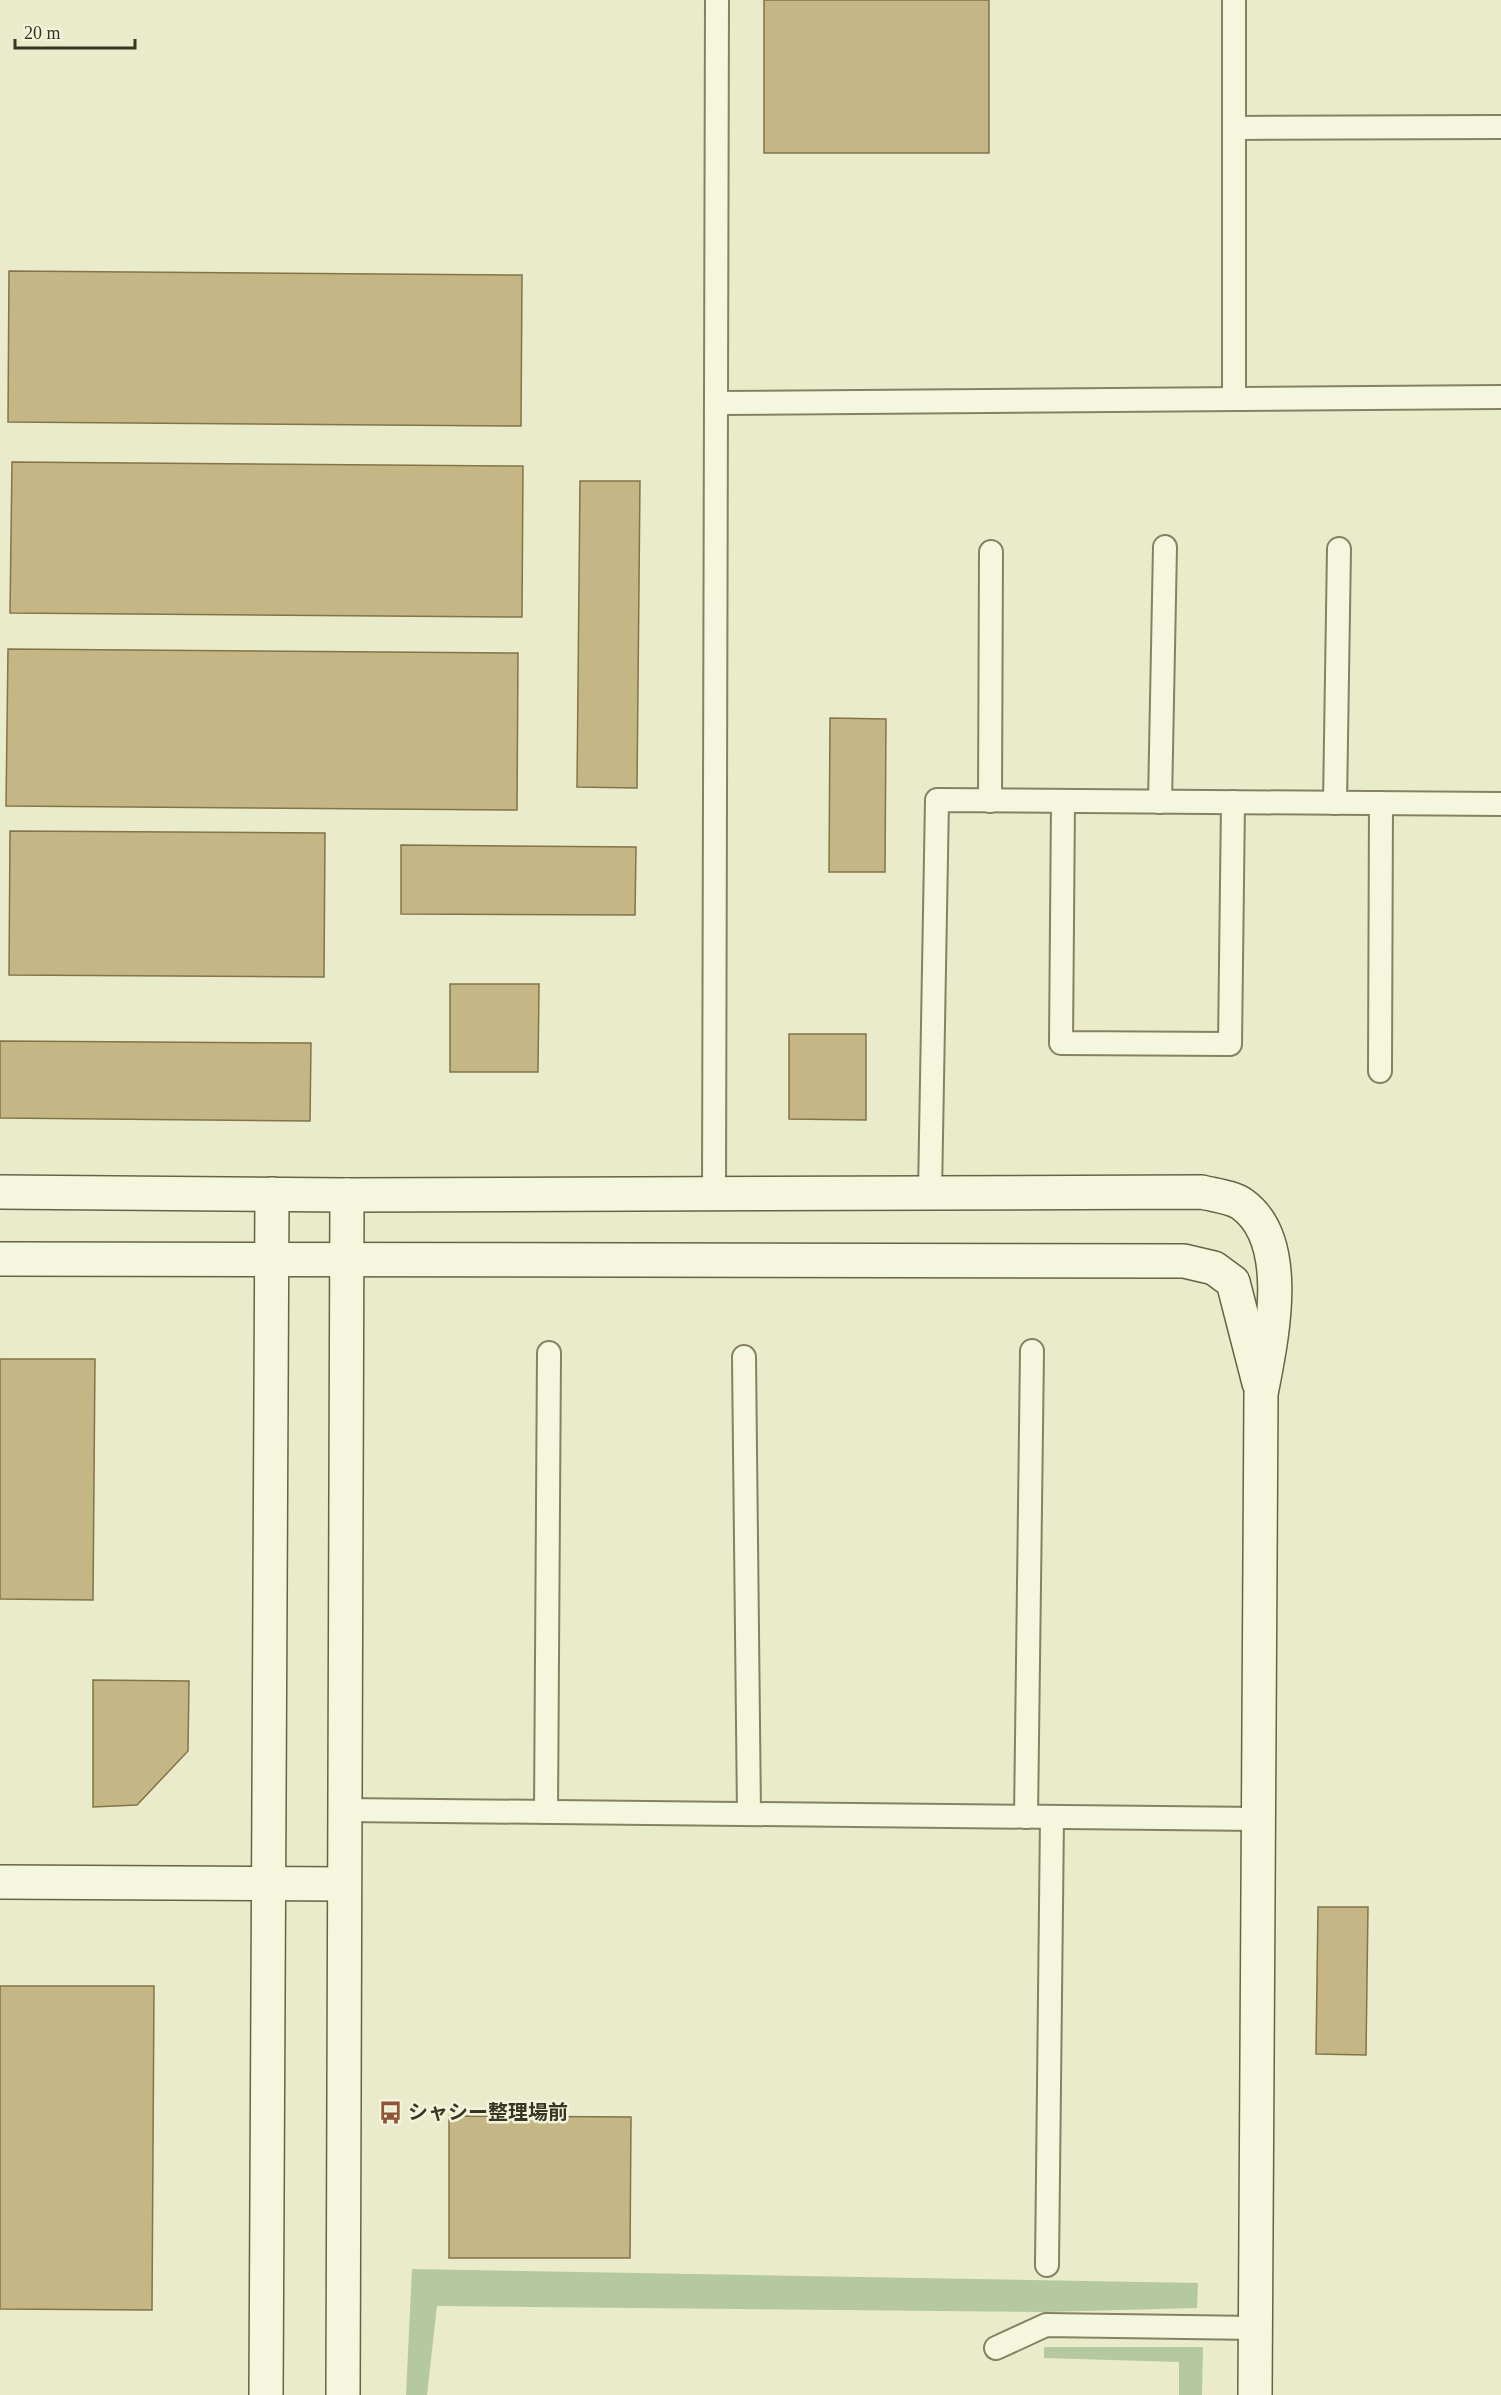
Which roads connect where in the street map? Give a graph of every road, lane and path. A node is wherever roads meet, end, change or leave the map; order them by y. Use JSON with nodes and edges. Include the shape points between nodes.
{"nodes":[{"id":1,"x":717,"y":0,"type":"edge"},
{"id":2,"x":1234,"y":0,"type":"edge"},
{"id":3,"x":1234,"y":128,"type":"junction"},
{"id":4,"x":1501,"y":128,"type":"edge"},
{"id":5,"x":1501,"y":398,"type":"edge"},
{"id":6,"x":1234,"y":399,"type":"junction"},
{"id":7,"x":716,"y":403,"type":"junction"},
{"id":8,"x":1165,"y":547,"type":"dead end"},
{"id":9,"x":1340,"y":549,"type":"dead end"},
{"id":10,"x":991,"y":552,"type":"dead end"},
{"id":11,"x":990,"y":801,"type":"junction"},
{"id":12,"x":1063,"y":801,"type":"junction"},
{"id":13,"x":1160,"y":802,"type":"junction"},
{"id":14,"x":1233,"y":802,"type":"junction"},
{"id":15,"x":1335,"y":803,"type":"junction"},
{"id":16,"x":1381,"y":803,"type":"junction"},
{"id":17,"x":1501,"y":804,"type":"edge"},
{"id":18,"x":1380,"y":1071,"type":"dead end"},
{"id":19,"x":0,"y":1192,"type":"edge"},
{"id":20,"x":930,"y":1193,"type":"junction"},
{"id":21,"x":272,"y":1194,"type":"junction"},
{"id":22,"x":714,"y":1194,"type":"junction"},
{"id":23,"x":347,"y":1195,"type":"junction"},
{"id":24,"x":0,"y":1259,"type":"edge"},
{"id":25,"x":347,"y":1260,"type":"junction"},
{"id":26,"x":273,"y":1261,"type":"junction"},
{"id":27,"x":1032,"y":1351,"type":"dead end"},
{"id":28,"x":549,"y":1353,"type":"dead end"},
{"id":29,"x":744,"y":1357,"type":"dead end"},
{"id":30,"x":1261,"y":1394,"type":"junction"},
{"id":31,"x":344,"y":1810,"type":"junction"},
{"id":32,"x":546,"y":1812,"type":"junction"},
{"id":33,"x":749,"y":1814,"type":"junction"},
{"id":34,"x":1026,"y":1817,"type":"junction"},
{"id":35,"x":1052,"y":1817,"type":"junction"},
{"id":36,"x":1259,"y":1820,"type":"junction"},
{"id":37,"x":0,"y":1882,"type":"edge"},
{"id":38,"x":270,"y":1884,"type":"junction"},
{"id":39,"x":344,"y":1884,"type":"junction"},
{"id":40,"x":1047,"y":2265,"type":"dead end"},
{"id":41,"x":1255,"y":2328,"type":"junction"},
{"id":42,"x":996,"y":2348,"type":"dead end"},
{"id":43,"x":266,"y":2395,"type":"edge"},
{"id":44,"x":343,"y":2395,"type":"edge"},
{"id":45,"x":1255,"y":2395,"type":"edge"}],
"edges":[{"from":1,"to":7,"type":"lane"},
{"from":2,"to":3,"type":"lane"},
{"from":3,"to":4,"type":"lane"},
{"from":3,"to":6,"type":"lane"},
{"from":5,"to":6,"type":"lane"},
{"from":6,"to":7,"type":"lane"},
{"from":7,"to":22,"type":"lane"},
{"from":8,"to":13,"type":"lane"},
{"from":9,"to":15,"type":"lane"},
{"from":10,"to":11,"type":"lane"},
{"from":11,"to":12,"type":"lane"},
{"from":11,"to":20,"type":"lane","via":[[937,800]]},
{"from":12,"to":13,"type":"lane"},
{"from":12,"to":14,"type":"lane","via":[[1061,1043],[1230,1044]]},
{"from":13,"to":14,"type":"lane"},
{"from":14,"to":15,"type":"lane"},
{"from":15,"to":16,"type":"lane"},
{"from":16,"to":17,"type":"lane"},
{"from":16,"to":18,"type":"lane"},
{"from":19,"to":21,"type":"street"},
{"from":20,"to":22,"type":"street"},
{"from":20,"to":30,"type":"street","via":[[1202,1192],[1241,1203],[1264,1230],[1274,1270],[1274,1328]]},
{"from":21,"to":23,"type":"street"},
{"from":21,"to":26,"type":"street"},
{"from":22,"to":23,"type":"street"},
{"from":23,"to":25,"type":"street"},
{"from":24,"to":26,"type":"street"},
{"from":25,"to":26,"type":"street"},
{"from":25,"to":30,"type":"street","via":[[1184,1261],[1214,1268],[1233,1282]]},
{"from":25,"to":31,"type":"street"},
{"from":26,"to":38,"type":"street"},
{"from":27,"to":34,"type":"lane"},
{"from":28,"to":32,"type":"lane"},
{"from":29,"to":33,"type":"lane"},
{"from":30,"to":36,"type":"street"},
{"from":31,"to":32,"type":"lane"},
{"from":31,"to":39,"type":"street"},
{"from":32,"to":33,"type":"lane"},
{"from":33,"to":34,"type":"lane"},
{"from":34,"to":35,"type":"lane"},
{"from":35,"to":36,"type":"lane"},
{"from":35,"to":40,"type":"lane"},
{"from":36,"to":41,"type":"street"},
{"from":37,"to":38,"type":"street"},
{"from":38,"to":39,"type":"street"},
{"from":38,"to":43,"type":"street"},
{"from":39,"to":44,"type":"street"},
{"from":41,"to":42,"type":"lane","via":[[1046,2325]]},
{"from":41,"to":45,"type":"street"}]}
